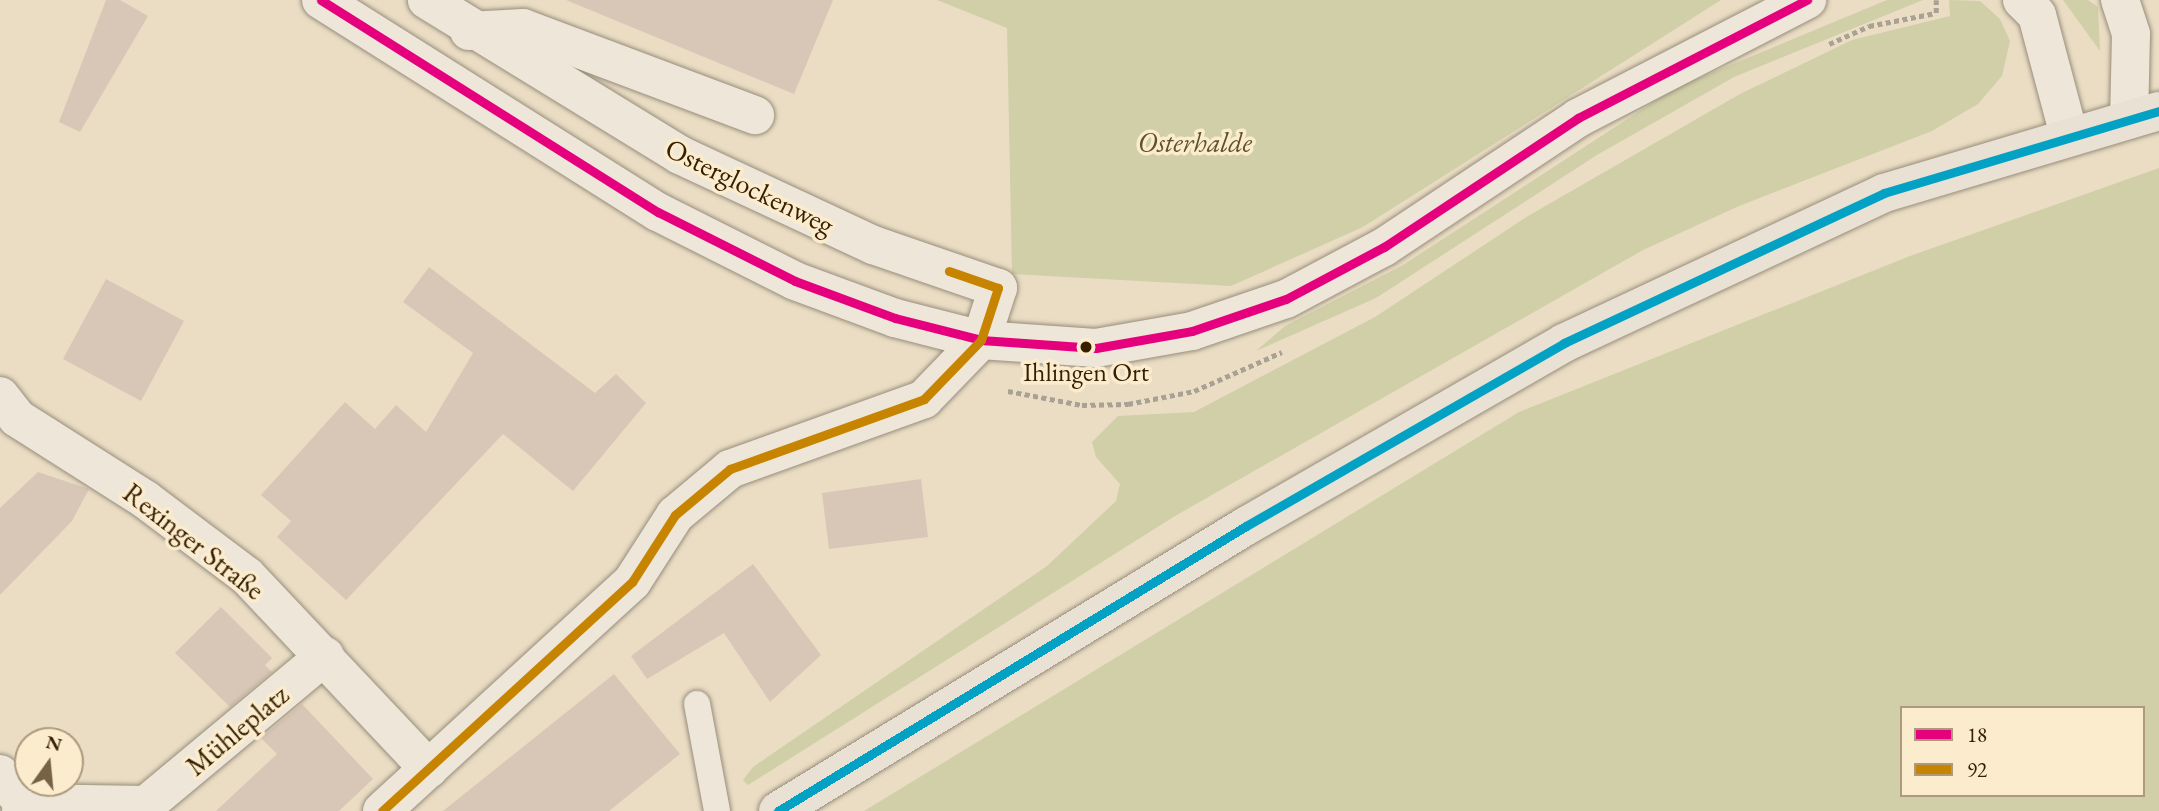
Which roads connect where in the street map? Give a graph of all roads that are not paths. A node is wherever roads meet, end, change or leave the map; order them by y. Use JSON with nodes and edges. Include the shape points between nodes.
{"nodes":[{"id":1,"x":321,"y":0,"type":"edge"},
{"id":2,"x":427,"y":0,"type":"edge"},
{"id":3,"x":1807,"y":0,"type":"edge"},
{"id":4,"x":2022,"y":0,"type":"edge"},
{"id":5,"x":2120,"y":0,"type":"edge"},
{"id":6,"x":469,"y":31,"type":"junction"},
{"id":7,"x":755,"y":115,"type":"dead end"},
{"id":8,"x":2144,"y":115,"type":"edge"},
{"id":9,"x":2069,"y":135,"type":"junction"},
{"id":10,"x":981,"y":340,"type":"junction"},
{"id":11,"x":6,"y":419,"type":"edge"},
{"id":12,"x":325,"y":656,"type":"junction"},
{"id":13,"x":697,"y":704,"type":"dead end"},
{"id":14,"x":429,"y":769,"type":"junction"},
{"id":15,"x":30,"y":797,"type":"edge"},
{"id":16,"x":382,"y":811,"type":"edge"},
{"id":17,"x":717,"y":811,"type":"edge"},
{"id":18,"x":778,"y":811,"type":"edge"}],
"edges":[{"from":1,"to":10,"type":"street","via":[[658,212],[795,281],[895,318]]},
{"from":2,"to":6,"type":"street","name":"Osterglockenweg"},
{"from":3,"to":10,"type":"street","via":[[1578,118],[1384,247],[1286,299],[1192,331],[1096,348]]},
{"from":4,"to":9,"type":"street","via":[[2037,15]]},
{"from":5,"to":8,"type":"street","via":[[2131,34]]},
{"from":6,"to":7,"type":"street","via":[[523,28]]},
{"from":6,"to":10,"type":"street","name":"Osterglockenweg","via":[[680,155],[873,245],[998,288]]},
{"from":8,"to":9,"type":"main road"},
{"from":9,"to":18,"type":"main road","via":[[1884,193],[1564,343],[1246,526]]},
{"from":10,"to":14,"type":"street","via":[[924,399],[730,469],[675,515],[632,582]]},
{"from":11,"to":12,"type":"street","name":"Rexinger Straße","via":[[146,500],[247,576]]},
{"from":12,"to":14,"type":"street","name":"Rexinger Straße"},
{"from":12,"to":15,"type":"street","name":"Mühleplatz","via":[[146,805]]},
{"from":13,"to":17,"type":"lane"},
{"from":14,"to":16,"type":"street"}]}
